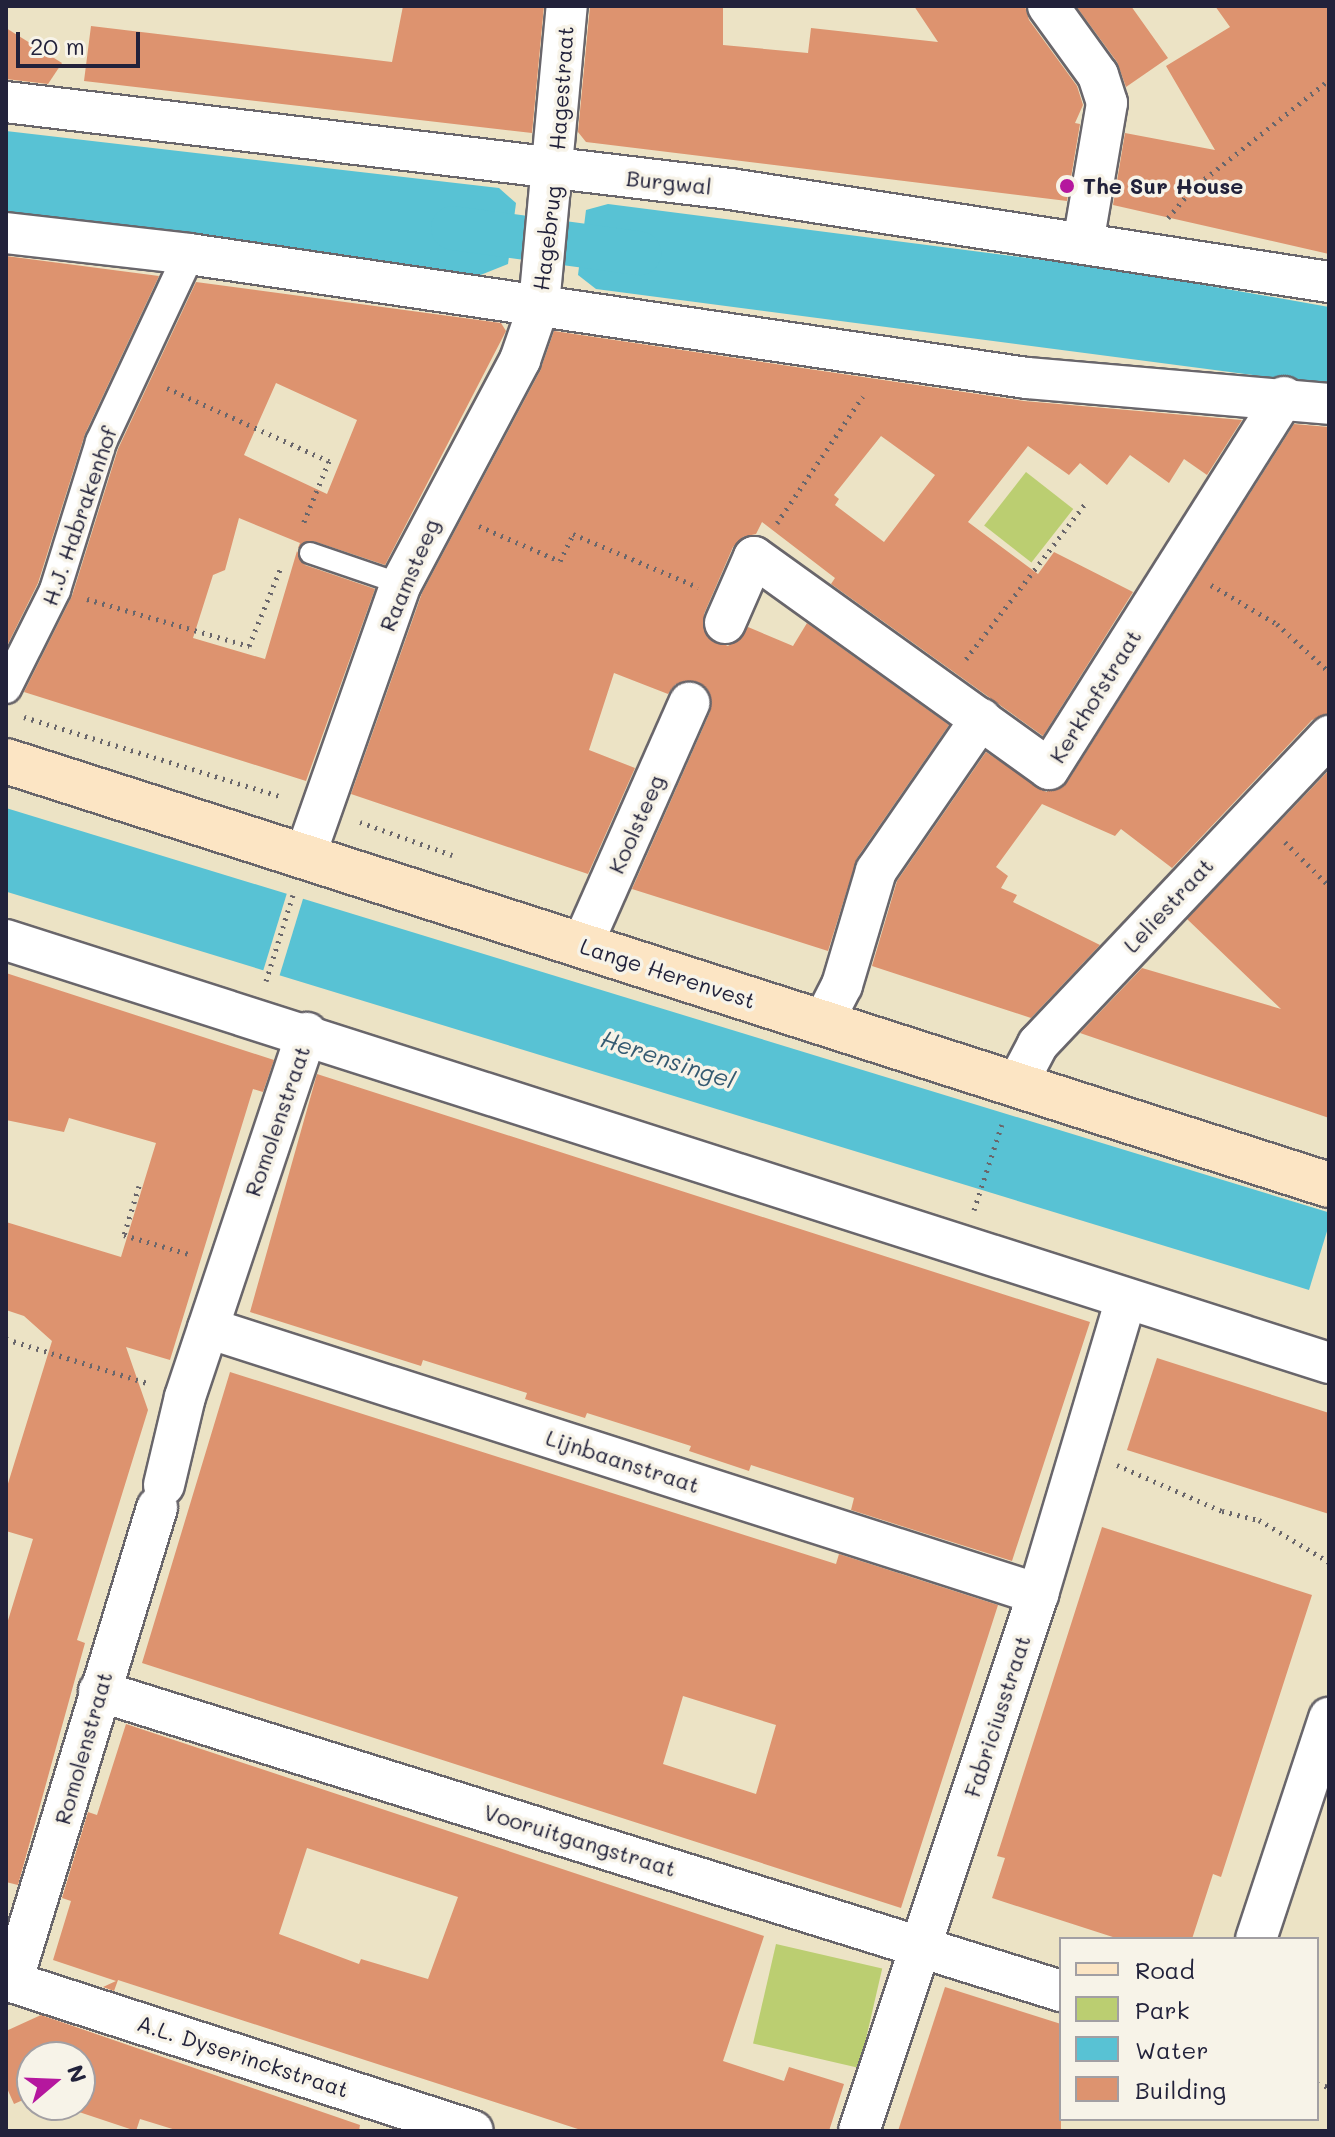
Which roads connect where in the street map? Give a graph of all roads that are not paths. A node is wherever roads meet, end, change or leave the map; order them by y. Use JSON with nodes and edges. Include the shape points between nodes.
{"nodes":[{"id":1,"x":567,"y":6,"type":"edge"},
{"id":2,"x":1048,"y":6,"type":"edge"},
{"id":3,"x":6,"y":102,"type":"edge"},
{"id":4,"x":555,"y":171,"type":"junction"},
{"id":5,"x":6,"y":233,"type":"edge"},
{"id":6,"x":1083,"y":243,"type":"junction"},
{"id":7,"x":189,"y":254,"type":"junction"},
{"id":8,"x":1329,"y":282,"type":"edge"},
{"id":9,"x":539,"y":305,"type":"junction"},
{"id":10,"x":1284,"y":397,"type":"junction"},
{"id":11,"x":1329,"y":404,"type":"edge"},
{"id":12,"x":310,"y":553,"type":"road end"},
{"id":13,"x":401,"y":584,"type":"junction"},
{"id":14,"x":730,"y":613,"type":"road end"},
{"id":15,"x":6,"y":688,"type":"edge"},
{"id":16,"x":689,"y":703,"type":"dead end"},
{"id":17,"x":981,"y":719,"type":"junction"},
{"id":18,"x":1329,"y":736,"type":"edge"},
{"id":19,"x":6,"y":761,"type":"edge"},
{"id":20,"x":300,"y":874,"type":"junction"},
{"id":21,"x":6,"y":940,"type":"edge"},
{"id":22,"x":582,"y":945,"type":"junction"},
{"id":23,"x":822,"y":1024,"type":"junction"},
{"id":24,"x":307,"y":1033,"type":"junction"},
{"id":25,"x":1010,"y":1102,"type":"junction"},
{"id":26,"x":1329,"y":1185,"type":"edge"},
{"id":27,"x":1126,"y":1299,"type":"junction"},
{"id":28,"x":208,"y":1328,"type":"junction"},
{"id":29,"x":1329,"y":1363,"type":"edge"},
{"id":30,"x":1038,"y":1594,"type":"junction"},
{"id":31,"x":99,"y":1691,"type":"junction"},
{"id":32,"x":1329,"y":1718,"type":"edge"},
{"id":33,"x":1257,"y":1937,"type":"edge"},
{"id":34,"x":921,"y":1944,"type":"junction"},
{"id":35,"x":9,"y":1983,"type":"edge"},
{"id":36,"x":1059,"y":1990,"type":"edge"},
{"id":37,"x":473,"y":2131,"type":"edge"},
{"id":38,"x":859,"y":2131,"type":"edge"}],
"edges":[{"from":1,"to":4,"type":"street","name":"Hagestraat"},
{"from":2,"to":6,"type":"street","via":[[1098,75],[1107,103]]},
{"from":3,"to":4,"type":"street","name":"Burgwal"},
{"from":4,"to":6,"type":"street","name":"Burgwal","via":[[730,189]]},
{"from":4,"to":9,"type":"street","name":"Hagebrug"},
{"from":5,"to":7,"type":"street"},
{"from":6,"to":8,"type":"street","name":"Burgwal"},
{"from":7,"to":9,"type":"street"},
{"from":7,"to":15,"type":"street","name":"H.J. Habrakenhof","via":[[101,442],[55,590]]},
{"from":9,"to":10,"type":"street","via":[[1027,378]]},
{"from":9,"to":13,"type":"street","name":"Raamsteeg","via":[[520,360]]},
{"from":10,"to":11,"type":"street"},
{"from":10,"to":17,"type":"street","name":"Kerkhofstraat","via":[[1049,769]]},
{"from":12,"to":13,"type":"lane"},
{"from":13,"to":20,"type":"street","name":"Raamsteeg"},
{"from":14,"to":17,"type":"street","name":"Kerkhofstraat","via":[[754,557]]},
{"from":16,"to":22,"type":"street","name":"Koolsteeg"},
{"from":17,"to":23,"type":"street","via":[[876,871],[842,985]]},
{"from":18,"to":25,"type":"street","name":"Leliestraat","via":[[1038,1044]]},
{"from":19,"to":20,"type":"main road","name":"Lange Herenvest"},
{"from":20,"to":22,"type":"main road","name":"Lange Herenvest"},
{"from":21,"to":24,"type":"street"},
{"from":22,"to":23,"type":"main road","name":"Lange Herenvest"},
{"from":23,"to":25,"type":"main road","name":"Lange Herenvest"},
{"from":24,"to":27,"type":"street"},
{"from":24,"to":28,"type":"street","name":"Romolenstraat"},
{"from":25,"to":26,"type":"main road","name":"Lange Herenvest"},
{"from":27,"to":29,"type":"street"},
{"from":27,"to":30,"type":"street","name":"Fabriciusstraat"},
{"from":28,"to":30,"type":"street","name":"Lijnbaanstraat"},
{"from":28,"to":31,"type":"street","name":"Romolenstraat"},
{"from":30,"to":34,"type":"street","name":"Fabriciusstraat"},
{"from":31,"to":34,"type":"street","name":"Vooruitgangstraat"},
{"from":31,"to":35,"type":"street","name":"Romolenstraat"},
{"from":32,"to":33,"type":"street"},
{"from":34,"to":36,"type":"street","name":"Vooruitgangstraat"},
{"from":34,"to":38,"type":"street","name":"Fabriciusstraat"},
{"from":35,"to":37,"type":"street","name":"A.L. Dyserinckstraat"}]}
